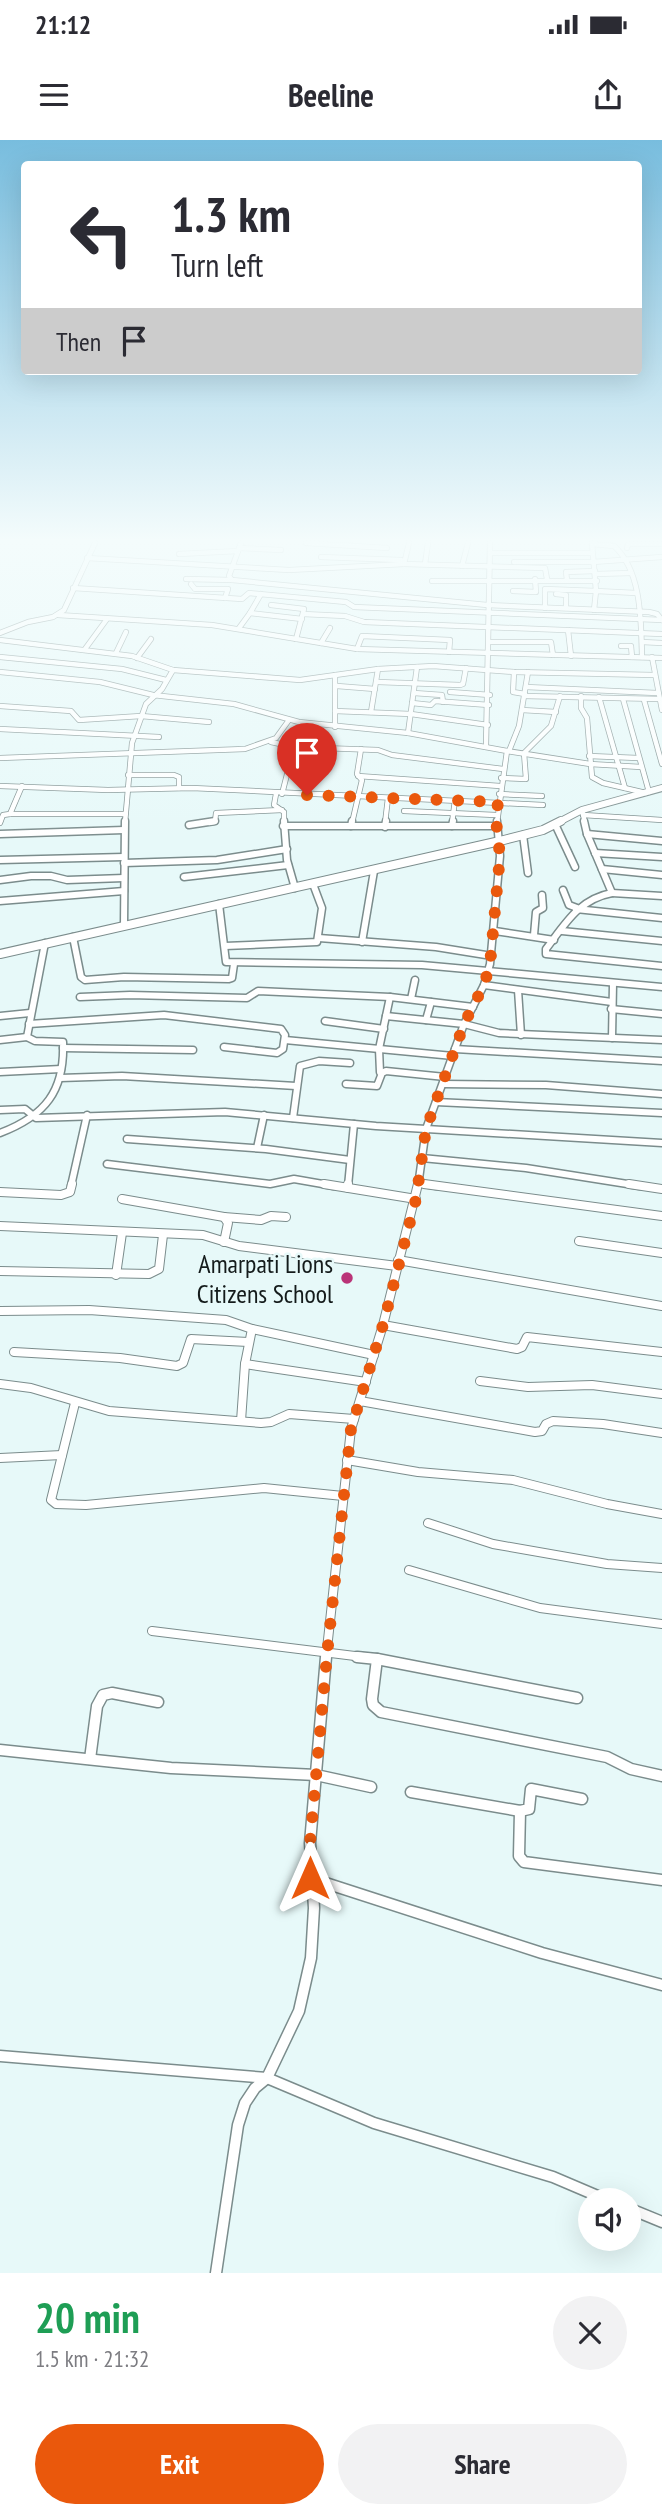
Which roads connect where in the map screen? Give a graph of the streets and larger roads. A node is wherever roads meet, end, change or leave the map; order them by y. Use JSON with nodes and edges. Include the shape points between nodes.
{"nodes":[{"id":1,"x":491,"y":642,"type":"edge"},
{"id":2,"x":642,"y":642,"type":"edge"},
{"id":3,"x":24,"y":643,"type":"edge"},
{"id":4,"x":90,"y":643,"type":"edge"},
{"id":5,"x":121,"y":643,"type":"edge"},
{"id":6,"x":148,"y":643,"type":"edge"},
{"id":7,"x":321,"y":643,"type":"edge"},
{"id":8,"x":359,"y":643,"type":"edge"},
{"id":9,"x":450,"y":643,"type":"edge"},
{"id":10,"x":551,"y":643,"type":"edge"},
{"id":11,"x":569,"y":643,"type":"edge"},
{"id":12,"x":621,"y":646,"type":"dead end"},
{"id":13,"x":85,"y":649,"type":"junction"},
{"id":14,"x":357,"y":649,"type":"junction"},
{"id":15,"x":449,"y":652,"type":"junction"},
{"id":16,"x":116,"y":653,"type":"junction"},
{"id":17,"x":491,"y":654,"type":"junction"},
{"id":18,"x":553,"y":655,"type":"junction"},
{"id":19,"x":571,"y":656,"type":"junction"},
{"id":20,"x":0,"y":657,"type":"edge"},
{"id":21,"x":632,"y":657,"type":"junction"},
{"id":22,"x":642,"y":657,"type":"junction"},
{"id":23,"x":652,"y":657,"type":"junction"},
{"id":24,"x":136,"y":658,"type":"junction"},
{"id":25,"x":662,"y":658,"type":"edge"},
{"id":26,"x":417,"y":667,"type":"junction"},
{"id":27,"x":466,"y":668,"type":"junction"},
{"id":28,"x":378,"y":669,"type":"junction"},
{"id":29,"x":173,"y":670,"type":"junction"},
{"id":30,"x":492,"y":670,"type":"junction"},
{"id":31,"x":514,"y":671,"type":"junction"},
{"id":32,"x":0,"y":672,"type":"edge"},
{"id":33,"x":528,"y":672,"type":"junction"},
{"id":34,"x":335,"y":675,"type":"junction"},
{"id":35,"x":654,"y":675,"type":"junction"},
{"id":36,"x":166,"y":680,"type":"junction"},
{"id":37,"x":378,"y":682,"type":"junction"},
{"id":38,"x":415,"y":683,"type":"junction"},
{"id":39,"x":337,"y":686,"type":"junction"},
{"id":40,"x":375,"y":689,"type":"junction"},
{"id":41,"x":450,"y":692,"type":"dead end"},
{"id":42,"x":525,"y":692,"type":"junction"},
{"id":43,"x":414,"y":693,"type":"junction"},
{"id":44,"x":153,"y":695,"type":"junction"},
{"id":45,"x":490,"y":695,"type":"junction"},
{"id":46,"x":560,"y":696,"type":"junction"},
{"id":47,"x":581,"y":696,"type":"junction"},
{"id":48,"x":658,"y":696,"type":"junction"},
{"id":49,"x":599,"y":697,"type":"junction"},
{"id":50,"x":623,"y":699,"type":"junction"},
{"id":51,"x":644,"y":700,"type":"junction"},
{"id":52,"x":443,"y":702,"type":"junction"},
{"id":53,"x":412,"y":703,"type":"junction"},
{"id":54,"x":489,"y":705,"type":"junction"},
{"id":55,"x":0,"y":706,"type":"edge"},
{"id":56,"x":522,"y":709,"type":"junction"},
{"id":57,"x":662,"y":710,"type":"edge"},
{"id":58,"x":335,"y":711,"type":"junction"},
{"id":59,"x":371,"y":712,"type":"junction"},
{"id":60,"x":555,"y":712,"type":"junction"},
{"id":61,"x":411,"y":715,"type":"junction"},
{"id":62,"x":141,"y":716,"type":"junction"},
{"id":63,"x":289,"y":720,"type":"junction"},
{"id":64,"x":209,"y":722,"type":"dead end"},
{"id":65,"x":488,"y":725,"type":"junction"},
{"id":66,"x":335,"y":727,"type":"junction"},
{"id":67,"x":0,"y":729,"type":"edge"},
{"id":68,"x":408,"y":733,"type":"junction"},
{"id":69,"x":134,"y":736,"type":"junction"},
{"id":70,"x":159,"y":737,"type":"dead end"},
{"id":71,"x":271,"y":742,"type":"junction"},
{"id":72,"x":486,"y":746,"type":"junction"},
{"id":73,"x":294,"y":747,"type":"junction"},
{"id":74,"x":362,"y":749,"type":"junction"},
{"id":75,"x":508,"y":751,"type":"junction"},
{"id":76,"x":131,"y":752,"type":"junction"},
{"id":77,"x":524,"y":753,"type":"junction"},
{"id":78,"x":589,"y":756,"type":"junction"},
{"id":79,"x":616,"y":757,"type":"junction"},
{"id":80,"x":0,"y":758,"type":"edge"},
{"id":81,"x":638,"y":758,"type":"junction"},
{"id":82,"x":590,"y":764,"type":"junction"},
{"id":83,"x":662,"y":764,"type":"edge"},
{"id":84,"x":619,"y":766,"type":"junction"},
{"id":85,"x":641,"y":767,"type":"junction"},
{"id":86,"x":503,"y":769,"type":"junction"},
{"id":87,"x":128,"y":775,"type":"junction"},
{"id":88,"x":358,"y":776,"type":"junction"},
{"id":89,"x":0,"y":786,"type":"edge"},
{"id":90,"x":22,"y":786,"type":"junction"},
{"id":91,"x":179,"y":788,"type":"junction"},
{"id":92,"x":625,"y":788,"type":"junction"},
{"id":93,"x":662,"y":789,"type":"edge"},
{"id":94,"x":127,"y":790,"type":"junction"},
{"id":95,"x":500,"y":790,"type":"junction"},
{"id":96,"x":648,"y":792,"type":"junction"},
{"id":97,"x":279,"y":794,"type":"junction"},
{"id":98,"x":358,"y":796,"type":"junction"},
{"id":99,"x":542,"y":796,"type":"dead end"},
{"id":100,"x":388,"y":798,"type":"junction"},
{"id":101,"x":455,"y":800,"type":"junction"},
{"id":102,"x":543,"y":805,"type":"dead end"},
{"id":103,"x":282,"y":810,"type":"junction"},
{"id":104,"x":404,"y":811,"type":"dead end"},
{"id":105,"x":583,"y":813,"type":"junction"},
{"id":106,"x":10,"y":814,"type":"junction"},
{"id":107,"x":125,"y":814,"type":"junction"},
{"id":108,"x":453,"y":814,"type":"junction"},
{"id":109,"x":496,"y":815,"type":"junction"},
{"id":110,"x":662,"y":820,"type":"edge"},
{"id":111,"x":0,"y":823,"type":"edge"},
{"id":112,"x":555,"y":824,"type":"junction"},
{"id":113,"x":189,"y":825,"type":"dead end"},
{"id":114,"x":283,"y":826,"type":"junction"},
{"id":115,"x":351,"y":826,"type":"junction"},
{"id":116,"x":452,"y":826,"type":"junction"},
{"id":117,"x":497,"y":826,"type":"junction"},
{"id":118,"x":385,"y":827,"type":"junction"},
{"id":119,"x":124,"y":831,"type":"junction"},
{"id":120,"x":0,"y":834,"type":"edge"},
{"id":121,"x":587,"y":834,"type":"junction"},
{"id":122,"x":523,"y":835,"type":"junction"},
{"id":123,"x":500,"y":841,"type":"junction"},
{"id":124,"x":662,"y":841,"type":"edge"},
{"id":125,"x":287,"y":849,"type":"junction"},
{"id":126,"x":595,"y":853,"type":"junction"},
{"id":127,"x":662,"y":857,"type":"edge"},
{"id":128,"x":0,"y":860,"type":"edge"},
{"id":129,"x":124,"y":860,"type":"junction"},
{"id":130,"x":288,"y":865,"type":"junction"},
{"id":131,"x":575,"y":867,"type":"dead end"},
{"id":132,"x":602,"y":869,"type":"junction"},
{"id":133,"x":374,"y":871,"type":"junction"},
{"id":134,"x":528,"y":873,"type":"dead end"},
{"id":135,"x":662,"y":875,"type":"edge"},
{"id":136,"x":184,"y":877,"type":"dead end"},
{"id":137,"x":124,"y":878,"type":"junction"},
{"id":138,"x":0,"y":880,"type":"edge"},
{"id":139,"x":76,"y":880,"type":"junction"},
{"id":140,"x":313,"y":884,"type":"junction"},
{"id":141,"x":295,"y":888,"type":"junction"},
{"id":142,"x":563,"y":890,"type":"dead end"},
{"id":143,"x":124,"y":891,"type":"junction"},
{"id":144,"x":612,"y":892,"type":"junction"},
{"id":145,"x":77,"y":893,"type":"junction"},
{"id":146,"x":542,"y":895,"type":"dead end"},
{"id":147,"x":662,"y":896,"type":"edge"},
{"id":148,"x":0,"y":901,"type":"edge"},
{"id":149,"x":219,"y":904,"type":"junction"},
{"id":150,"x":576,"y":909,"type":"junction"},
{"id":151,"x":662,"y":918,"type":"edge"},
{"id":152,"x":124,"y":925,"type":"junction"},
{"id":153,"x":495,"y":931,"type":"junction"},
{"id":154,"x":562,"y":931,"type":"junction"},
{"id":155,"x":534,"y":935,"type":"junction"},
{"id":156,"x":73,"y":937,"type":"junction"},
{"id":157,"x":319,"y":938,"type":"junction"},
{"id":158,"x":554,"y":940,"type":"junction"},
{"id":159,"x":662,"y":941,"type":"edge"},
{"id":160,"x":362,"y":942,"type":"junction"},
{"id":161,"x":45,"y":943,"type":"junction"},
{"id":162,"x":225,"y":946,"type":"junction"},
{"id":163,"x":0,"y":954,"type":"edge"},
{"id":164,"x":492,"y":956,"type":"junction"},
{"id":165,"x":234,"y":964,"type":"junction"},
{"id":166,"x":662,"y":967,"type":"edge"},
{"id":167,"x":487,"y":973,"type":"junction"},
{"id":168,"x":415,"y":981,"type":"dead end"},
{"id":169,"x":613,"y":984,"type":"junction"},
{"id":170,"x":484,"y":985,"type":"junction"},
{"id":171,"x":662,"y":987,"type":"edge"},
{"id":172,"x":518,"y":990,"type":"junction"},
{"id":173,"x":80,"y":997,"type":"dead end"},
{"id":174,"x":390,"y":997,"type":"junction"},
{"id":175,"x":411,"y":999,"type":"junction"},
{"id":176,"x":431,"y":1002,"type":"junction"},
{"id":177,"x":611,"y":1005,"type":"junction"},
{"id":178,"x":473,"y":1007,"type":"junction"},
{"id":179,"x":30,"y":1013,"type":"junction"},
{"id":180,"x":662,"y":1014,"type":"edge"},
{"id":181,"x":0,"y":1016,"type":"edge"},
{"id":182,"x":386,"y":1016,"type":"junction"},
{"id":183,"x":425,"y":1020,"type":"junction"},
{"id":184,"x":325,"y":1021,"type":"dead end"},
{"id":185,"x":29,"y":1024,"type":"junction"},
{"id":186,"x":464,"y":1024,"type":"junction"},
{"id":187,"x":384,"y":1029,"type":"junction"},
{"id":188,"x":521,"y":1035,"type":"junction"},
{"id":189,"x":27,"y":1037,"type":"junction"},
{"id":190,"x":612,"y":1038,"type":"junction"},
{"id":191,"x":0,"y":1040,"type":"edge"},
{"id":192,"x":285,"y":1040,"type":"junction"},
{"id":193,"x":662,"y":1040,"type":"edge"},
{"id":194,"x":224,"y":1047,"type":"dead end"},
{"id":195,"x":63,"y":1048,"type":"junction"},
{"id":196,"x":381,"y":1049,"type":"junction"},
{"id":197,"x":193,"y":1050,"type":"dead end"},
{"id":198,"x":454,"y":1052,"type":"junction"},
{"id":199,"x":662,"y":1061,"type":"edge"},
{"id":200,"x":350,"y":1062,"type":"dead end"},
{"id":201,"x":61,"y":1069,"type":"junction"},
{"id":202,"x":0,"y":1072,"type":"edge"},
{"id":203,"x":380,"y":1072,"type":"dead end"},
{"id":204,"x":60,"y":1078,"type":"junction"},
{"id":205,"x":444,"y":1080,"type":"junction"},
{"id":206,"x":346,"y":1084,"type":"dead end"},
{"id":207,"x":296,"y":1086,"type":"junction"},
{"id":208,"x":662,"y":1094,"type":"edge"},
{"id":209,"x":436,"y":1102,"type":"junction"},
{"id":210,"x":0,"y":1110,"type":"edge"},
{"id":211,"x":662,"y":1113,"type":"edge"},
{"id":212,"x":87,"y":1115,"type":"junction"},
{"id":213,"x":264,"y":1115,"type":"junction"},
{"id":214,"x":36,"y":1118,"type":"junction"},
{"id":215,"x":293,"y":1118,"type":"junction"},
{"id":216,"x":354,"y":1124,"type":"junction"},
{"id":217,"x":426,"y":1129,"type":"junction"},
{"id":218,"x":0,"y":1133,"type":"edge"},
{"id":219,"x":127,"y":1139,"type":"dead end"},
{"id":220,"x":662,"y":1143,"type":"edge"},
{"id":221,"x":257,"y":1148,"type":"junction"},
{"id":222,"x":422,"y":1158,"type":"junction"},
{"id":223,"x":351,"y":1160,"type":"junction"},
{"id":224,"x":107,"y":1164,"type":"dead end"},
{"id":225,"x":418,"y":1183,"type":"junction"},
{"id":226,"x":348,"y":1188,"type":"junction"},
{"id":227,"x":662,"y":1189,"type":"edge"},
{"id":228,"x":0,"y":1192,"type":"edge"},
{"id":229,"x":122,"y":1199,"type":"dead end"},
{"id":230,"x":416,"y":1199,"type":"junction"},
{"id":231,"x":662,"y":1216,"type":"edge"},
{"id":232,"x":224,"y":1217,"type":"junction"},
{"id":233,"x":286,"y":1217,"type":"dead end"},
{"id":234,"x":0,"y":1226,"type":"edge"},
{"id":235,"x":122,"y":1233,"type":"junction"},
{"id":236,"x":163,"y":1235,"type":"junction"},
{"id":237,"x":579,"y":1241,"type":"dead end"},
{"id":238,"x":224,"y":1242,"type":"junction"},
{"id":239,"x":662,"y":1253,"type":"edge"},
{"id":240,"x":398,"y":1263,"type":"junction"},
{"id":241,"x":0,"y":1271,"type":"edge"},
{"id":242,"x":116,"y":1275,"type":"junction"},
{"id":243,"x":662,"y":1306,"type":"edge"},
{"id":244,"x":0,"y":1311,"type":"edge"},
{"id":245,"x":383,"y":1325,"type":"junction"},
{"id":246,"x":251,"y":1329,"type":"junction"},
{"id":247,"x":248,"y":1342,"type":"junction"},
{"id":248,"x":13,"y":1352,"type":"dead end"},
{"id":249,"x":662,"y":1352,"type":"edge"},
{"id":250,"x":374,"y":1354,"type":"junction"},
{"id":251,"x":245,"y":1364,"type":"junction"},
{"id":252,"x":480,"y":1381,"type":"dead end"},
{"id":253,"x":366,"y":1382,"type":"junction"},
{"id":254,"x":0,"y":1384,"type":"edge"},
{"id":255,"x":662,"y":1394,"type":"edge"},
{"id":256,"x":360,"y":1401,"type":"junction"},
{"id":257,"x":75,"y":1403,"type":"junction"},
{"id":258,"x":354,"y":1419,"type":"junction"},
{"id":259,"x":241,"y":1421,"type":"junction"},
{"id":260,"x":662,"y":1433,"type":"edge"},
{"id":261,"x":62,"y":1455,"type":"junction"},
{"id":262,"x":0,"y":1458,"type":"edge"},
{"id":263,"x":347,"y":1460,"type":"junction"},
{"id":264,"x":343,"y":1496,"type":"junction"},
{"id":265,"x":662,"y":1514,"type":"edge"},
{"id":266,"x":428,"y":1523,"type":"dead end"},
{"id":267,"x":662,"y":1568,"type":"edge"},
{"id":268,"x":409,"y":1570,"type":"dead end"},
{"id":269,"x":662,"y":1624,"type":"edge"},
{"id":270,"x":152,"y":1631,"type":"dead end"},
{"id":271,"x":327,"y":1655,"type":"junction"},
{"id":272,"x":377,"y":1659,"type":"junction"},
{"id":273,"x":577,"y":1698,"type":"dead end"},
{"id":274,"x":158,"y":1702,"type":"dead end"},
{"id":275,"x":0,"y":1750,"type":"edge"},
{"id":276,"x":90,"y":1759,"type":"junction"},
{"id":277,"x":316,"y":1775,"type":"junction"},
{"id":278,"x":662,"y":1776,"type":"edge"},
{"id":279,"x":371,"y":1787,"type":"dead end"},
{"id":280,"x":411,"y":1792,"type":"dead end"},
{"id":281,"x":582,"y":1799,"type":"dead end"},
{"id":282,"x":520,"y":1811,"type":"junction"},
{"id":283,"x":310,"y":1878,"type":"junction"},
{"id":284,"x":662,"y":1880,"type":"edge"},
{"id":285,"x":662,"y":1985,"type":"edge"},
{"id":286,"x":0,"y":2056,"type":"edge"},
{"id":287,"x":267,"y":2078,"type":"junction"},
{"id":288,"x":578,"y":2188,"type":"edge"},
{"id":289,"x":641,"y":2213,"type":"edge"},
{"id":290,"x":662,"y":2222,"type":"edge"},
{"id":291,"x":216,"y":2273,"type":"edge"}],
"edges":[{"from":1,"to":17,"type":"street"},
{"from":2,"to":22,"type":"street"},
{"from":3,"to":13,"type":"street"},
{"from":4,"to":13,"type":"street"},
{"from":5,"to":16,"type":"street"},
{"from":6,"to":24,"type":"street"},
{"from":7,"to":14,"type":"street"},
{"from":8,"to":14,"type":"street"},
{"from":9,"to":15,"type":"street"},
{"from":10,"to":18,"type":"street"},
{"from":11,"to":19,"type":"street"},
{"from":12,"to":21,"type":"street","via":[[631,646]]},
{"from":13,"to":16,"type":"street"},
{"from":14,"to":15,"type":"street"},
{"from":15,"to":17,"type":"street"},
{"from":16,"to":24,"type":"street"},
{"from":17,"to":18,"type":"street"},
{"from":17,"to":30,"type":"street"},
{"from":18,"to":19,"type":"street"},
{"from":19,"to":21,"type":"street"},
{"from":20,"to":36,"type":"street","via":[[122,669]]},
{"from":21,"to":22,"type":"street"},
{"from":22,"to":23,"type":"street"},
{"from":23,"to":25,"type":"street"},
{"from":23,"to":35,"type":"street"},
{"from":24,"to":29,"type":"street"},
{"from":26,"to":27,"type":"street"},
{"from":26,"to":28,"type":"street"},
{"from":26,"to":38,"type":"street"},
{"from":27,"to":30,"type":"street"},
{"from":27,"to":38,"type":"street","via":[[462,684]]},
{"from":28,"to":34,"type":"street"},
{"from":28,"to":37,"type":"street"},
{"from":29,"to":34,"type":"street","via":[[300,680]]},
{"from":29,"to":36,"type":"street"},
{"from":30,"to":31,"type":"street"},
{"from":30,"to":45,"type":"street"},
{"from":31,"to":33,"type":"street"},
{"from":31,"to":42,"type":"street","via":[[513,691]]},
{"from":32,"to":44,"type":"street","via":[[100,681]]},
{"from":33,"to":35,"type":"street"},
{"from":33,"to":42,"type":"street"},
{"from":34,"to":39,"type":"street"},
{"from":35,"to":48,"type":"street"},
{"from":36,"to":44,"type":"street"},
{"from":37,"to":38,"type":"street"},
{"from":37,"to":40,"type":"street"},
{"from":38,"to":43,"type":"street"},
{"from":39,"to":40,"type":"street"},
{"from":39,"to":58,"type":"street"},
{"from":40,"to":59,"type":"street"},
{"from":41,"to":45,"type":"street"},
{"from":42,"to":46,"type":"street"},
{"from":42,"to":48,"type":"street"},
{"from":42,"to":56,"type":"street"},
{"from":43,"to":52,"type":"street","via":[[442,695]]},
{"from":43,"to":53,"type":"street"},
{"from":44,"to":62,"type":"street"},
{"from":44,"to":63,"type":"street","via":[[234,704]]},
{"from":45,"to":54,"type":"street"},
{"from":46,"to":47,"type":"street"},
{"from":46,"to":60,"type":"street"},
{"from":47,"to":49,"type":"street"},
{"from":47,"to":78,"type":"street"},
{"from":48,"to":51,"type":"street"},
{"from":48,"to":57,"type":"street"},
{"from":49,"to":50,"type":"street"},
{"from":49,"to":79,"type":"street"},
{"from":50,"to":51,"type":"street"},
{"from":50,"to":81,"type":"street"},
{"from":51,"to":83,"type":"street"},
{"from":52,"to":53,"type":"street"},
{"from":52,"to":54,"type":"street"},
{"from":53,"to":61,"type":"street"},
{"from":54,"to":65,"type":"street"},
{"from":55,"to":62,"type":"street","via":[[71,711],[79,720]]},
{"from":56,"to":60,"type":"street"},
{"from":56,"to":75,"type":"street"},
{"from":58,"to":59,"type":"street"},
{"from":58,"to":66,"type":"street"},
{"from":59,"to":61,"type":"street"},
{"from":60,"to":77,"type":"street","via":[[551,726]]},
{"from":61,"to":65,"type":"street"},
{"from":61,"to":68,"type":"street"},
{"from":62,"to":64,"type":"street"},
{"from":62,"to":69,"type":"street"},
{"from":63,"to":66,"type":"street"},
{"from":63,"to":71,"type":"street","via":[[284,732]]},
{"from":65,"to":72,"type":"street"},
{"from":66,"to":68,"type":"street"},
{"from":67,"to":69,"type":"street"},
{"from":68,"to":72,"type":"street"},
{"from":69,"to":70,"type":"street"},
{"from":69,"to":76,"type":"street"},
{"from":71,"to":73,"type":"street"},
{"from":71,"to":76,"type":"street","via":[[213,752]]},
{"from":72,"to":75,"type":"street"},
{"from":73,"to":74,"type":"street"},
{"from":73,"to":97,"type":"street"},
{"from":74,"to":86,"type":"street"},
{"from":74,"to":88,"type":"street"},
{"from":75,"to":77,"type":"street"},
{"from":75,"to":86,"type":"street"},
{"from":76,"to":80,"type":"street"},
{"from":76,"to":87,"type":"street"},
{"from":77,"to":82,"type":"street"},
{"from":77,"to":95,"type":"street","via":[[526,779]]},
{"from":78,"to":79,"type":"street"},
{"from":78,"to":82,"type":"street"},
{"from":79,"to":81,"type":"street"},
{"from":79,"to":84,"type":"street"},
{"from":81,"to":85,"type":"street"},
{"from":82,"to":84,"type":"street"},
{"from":82,"to":92,"type":"street","via":[[596,781]]},
{"from":84,"to":85,"type":"street"},
{"from":84,"to":92,"type":"street"},
{"from":85,"to":96,"type":"street"},
{"from":86,"to":95,"type":"street"},
{"from":87,"to":91,"type":"street","via":[[174,775],[179,777]]},
{"from":87,"to":94,"type":"street"},
{"from":88,"to":95,"type":"street"},
{"from":88,"to":98,"type":"street","via":[[362,780]]},
{"from":89,"to":90,"type":"street"},
{"from":90,"to":94,"type":"street"},
{"from":90,"to":106,"type":"street"},
{"from":91,"to":94,"type":"street"},
{"from":91,"to":97,"type":"street"},
{"from":92,"to":96,"type":"street"},
{"from":93,"to":96,"type":"street"},
{"from":94,"to":107,"type":"street"},
{"from":95,"to":99,"type":"street"},
{"from":95,"to":101,"type":"street"},
{"from":95,"to":102,"type":"street"},
{"from":95,"to":109,"type":"street"},
{"from":96,"to":105,"type":"street"},
{"from":97,"to":98,"type":"street"},
{"from":97,"to":103,"type":"street","via":[[274,805]]},
{"from":98,"to":100,"type":"street"},
{"from":98,"to":115,"type":"street"},
{"from":100,"to":101,"type":"street"},
{"from":100,"to":118,"type":"street"},
{"from":101,"to":108,"type":"street"},
{"from":103,"to":113,"type":"street","via":[[216,813],[215,822]]},
{"from":103,"to":114,"type":"street"},
{"from":104,"to":108,"type":"street"},
{"from":105,"to":110,"type":"street"},
{"from":105,"to":112,"type":"street"},
{"from":105,"to":121,"type":"street"},
{"from":106,"to":107,"type":"street"},
{"from":106,"to":111,"type":"street","via":[[3,815]]},
{"from":107,"to":119,"type":"street"},
{"from":108,"to":109,"type":"street"},
{"from":108,"to":116,"type":"street"},
{"from":109,"to":117,"type":"street"},
{"from":112,"to":122,"type":"street"},
{"from":112,"to":131,"type":"street"},
{"from":114,"to":115,"type":"street"},
{"from":114,"to":125,"type":"street"},
{"from":115,"to":118,"type":"street"},
{"from":116,"to":117,"type":"street"},
{"from":116,"to":118,"type":"street"},
{"from":117,"to":123,"type":"street"},
{"from":119,"to":120,"type":"street"},
{"from":119,"to":129,"type":"street"},
{"from":121,"to":124,"type":"street"},
{"from":121,"to":126,"type":"street"},
{"from":122,"to":123,"type":"street"},
{"from":122,"to":134,"type":"street"},
{"from":123,"to":133,"type":"street"},
{"from":123,"to":153,"type":"street"},
{"from":125,"to":129,"type":"street","via":[[217,860]]},
{"from":125,"to":130,"type":"street"},
{"from":126,"to":127,"type":"street"},
{"from":126,"to":132,"type":"street"},
{"from":128,"to":129,"type":"street"},
{"from":129,"to":137,"type":"street"},
{"from":130,"to":136,"type":"street"},
{"from":130,"to":141,"type":"street"},
{"from":132,"to":135,"type":"street"},
{"from":132,"to":144,"type":"street"},
{"from":133,"to":140,"type":"street"},
{"from":133,"to":160,"type":"street"},
{"from":137,"to":139,"type":"street"},
{"from":137,"to":143,"type":"street"},
{"from":138,"to":139,"type":"street","via":[[41,876]]},
{"from":139,"to":145,"type":"street"},
{"from":140,"to":141,"type":"street"},
{"from":140,"to":157,"type":"street","via":[[322,908]]},
{"from":141,"to":149,"type":"street"},
{"from":142,"to":150,"type":"street","via":[[569,905]]},
{"from":143,"to":145,"type":"street"},
{"from":143,"to":152,"type":"street"},
{"from":144,"to":147,"type":"street"},
{"from":144,"to":150,"type":"street","via":[[587,898]]},
{"from":145,"to":148,"type":"street"},
{"from":146,"to":155,"type":"street","via":[[543,908],[537,911]]},
{"from":149,"to":152,"type":"street"},
{"from":149,"to":162,"type":"street"},
{"from":150,"to":151,"type":"street"},
{"from":150,"to":154,"type":"street"},
{"from":152,"to":156,"type":"street"},
{"from":153,"to":155,"type":"street"},
{"from":153,"to":164,"type":"street"},
{"from":154,"to":158,"type":"street"},
{"from":154,"to":159,"type":"street"},
{"from":155,"to":158,"type":"street"},
{"from":156,"to":161,"type":"street"},
{"from":156,"to":165,"type":"street","via":[[85,980],[229,979]]},
{"from":157,"to":160,"type":"street"},
{"from":157,"to":162,"type":"street","via":[[314,943]]},
{"from":158,"to":166,"type":"street","via":[[545,949],[550,956]]},
{"from":160,"to":164,"type":"street"},
{"from":161,"to":163,"type":"street"},
{"from":161,"to":179,"type":"street"},
{"from":162,"to":165,"type":"street","via":[[224,961]]},
{"from":164,"to":167,"type":"street"},
{"from":165,"to":167,"type":"street","via":[[399,964]]},
{"from":167,"to":169,"type":"street"},
{"from":167,"to":170,"type":"street"},
{"from":168,"to":175,"type":"street"},
{"from":169,"to":171,"type":"street"},
{"from":169,"to":177,"type":"street"},
{"from":170,"to":172,"type":"street"},
{"from":170,"to":178,"type":"street"},
{"from":172,"to":177,"type":"street"},
{"from":172,"to":188,"type":"street"},
{"from":173,"to":174,"type":"street","via":[[247,998],[255,991]]},
{"from":174,"to":175,"type":"street"},
{"from":174,"to":182,"type":"street"},
{"from":175,"to":176,"type":"street"},
{"from":176,"to":178,"type":"street"},
{"from":176,"to":183,"type":"street"},
{"from":177,"to":180,"type":"street"},
{"from":177,"to":190,"type":"street"},
{"from":178,"to":186,"type":"street"},
{"from":179,"to":181,"type":"street"},
{"from":179,"to":185,"type":"street"},
{"from":182,"to":183,"type":"street"},
{"from":182,"to":187,"type":"street"},
{"from":183,"to":186,"type":"street"},
{"from":184,"to":187,"type":"street"},
{"from":185,"to":189,"type":"street"},
{"from":185,"to":192,"type":"street","via":[[186,1016],[281,1029]]},
{"from":186,"to":188,"type":"street"},
{"from":186,"to":198,"type":"street"},
{"from":187,"to":196,"type":"street"},
{"from":188,"to":190,"type":"street"},
{"from":189,"to":191,"type":"street"},
{"from":189,"to":195,"type":"street","via":[[59,1040]]},
{"from":190,"to":193,"type":"street"},
{"from":192,"to":194,"type":"street","via":[[277,1053]]},
{"from":192,"to":196,"type":"street"},
{"from":195,"to":197,"type":"street"},
{"from":195,"to":201,"type":"street"},
{"from":196,"to":198,"type":"street"},
{"from":196,"to":203,"type":"street"},
{"from":198,"to":199,"type":"street"},
{"from":198,"to":205,"type":"street"},
{"from":200,"to":207,"type":"street","via":[[304,1063]]},
{"from":201,"to":202,"type":"street"},
{"from":201,"to":204,"type":"street"},
{"from":204,"to":207,"type":"street","via":[[122,1076]]},
{"from":204,"to":214,"type":"street","via":[[51,1102]]},
{"from":205,"to":206,"type":"street","via":[[386,1071],[377,1086]]},
{"from":205,"to":208,"type":"street"},
{"from":205,"to":209,"type":"street"},
{"from":207,"to":215,"type":"street"},
{"from":209,"to":211,"type":"street"},
{"from":209,"to":217,"type":"street"},
{"from":210,"to":214,"type":"street","via":[[23,1109]]},
{"from":212,"to":213,"type":"street"},
{"from":212,"to":214,"type":"street"},
{"from":212,"to":228,"type":"street","via":[[68,1194]]},
{"from":213,"to":215,"type":"street"},
{"from":213,"to":221,"type":"street"},
{"from":214,"to":218,"type":"street"},
{"from":215,"to":216,"type":"street"},
{"from":216,"to":217,"type":"street"},
{"from":216,"to":223,"type":"street"},
{"from":217,"to":220,"type":"street"},
{"from":217,"to":222,"type":"street"},
{"from":219,"to":221,"type":"street"},
{"from":221,"to":223,"type":"street"},
{"from":222,"to":225,"type":"street"},
{"from":222,"to":227,"type":"street"},
{"from":223,"to":226,"type":"street"},
{"from":224,"to":226,"type":"street","via":[[270,1184],[294,1179]]},
{"from":225,"to":230,"type":"street"},
{"from":225,"to":231,"type":"street"},
{"from":226,"to":230,"type":"street"},
{"from":229,"to":232,"type":"street"},
{"from":230,"to":240,"type":"street"},
{"from":232,"to":233,"type":"street"},
{"from":232,"to":238,"type":"street","via":[[228,1223]]},
{"from":234,"to":235,"type":"street"},
{"from":235,"to":236,"type":"street"},
{"from":235,"to":242,"type":"street"},
{"from":236,"to":238,"type":"street","via":[[203,1235]]},
{"from":236,"to":242,"type":"street","via":[[156,1272]]},
{"from":237,"to":239,"type":"street"},
{"from":238,"to":240,"type":"street"},
{"from":240,"to":243,"type":"street"},
{"from":240,"to":245,"type":"street"},
{"from":241,"to":242,"type":"street"},
{"from":244,"to":246,"type":"street","via":[[89,1310],[226,1320]]},
{"from":245,"to":249,"type":"street","via":[[517,1349],[527,1337]]},
{"from":245,"to":250,"type":"street"},
{"from":246,"to":247,"type":"street"},
{"from":246,"to":250,"type":"street"},
{"from":247,"to":248,"type":"street","via":[[193,1339],[183,1363],[177,1366]]},
{"from":247,"to":251,"type":"street"},
{"from":250,"to":253,"type":"street"},
{"from":251,"to":253,"type":"street"},
{"from":251,"to":259,"type":"street"},
{"from":252,"to":255,"type":"street","via":[[528,1387],[592,1385]]},
{"from":253,"to":256,"type":"street"},
{"from":254,"to":257,"type":"street","via":[[31,1388]]},
{"from":256,"to":258,"type":"street"},
{"from":256,"to":260,"type":"street","via":[[535,1432],[553,1421]]},
{"from":257,"to":259,"type":"street","via":[[109,1412]]},
{"from":257,"to":261,"type":"street"},
{"from":258,"to":259,"type":"street","via":[[289,1414],[271,1422]]},
{"from":258,"to":263,"type":"street"},
{"from":261,"to":262,"type":"street"},
{"from":261,"to":264,"type":"street","via":[[51,1500],[63,1506],[264,1488]]},
{"from":263,"to":264,"type":"street"},
{"from":263,"to":265,"type":"street","via":[[513,1480]]},
{"from":264,"to":271,"type":"street"},
{"from":266,"to":267,"type":"street","via":[[493,1544],[607,1564]]},
{"from":268,"to":269,"type":"street","via":[[540,1608]]},
{"from":270,"to":271,"type":"street"},
{"from":271,"to":272,"type":"street"},
{"from":271,"to":277,"type":"street"},
{"from":272,"to":273,"type":"street"},
{"from":272,"to":278,"type":"street","via":[[372,1699],[381,1712],[607,1757],[631,1769]]},
{"from":274,"to":276,"type":"street","via":[[103,1695],[97,1706]]},
{"from":275,"to":276,"type":"street"},
{"from":276,"to":277,"type":"street"},
{"from":277,"to":279,"type":"street"},
{"from":277,"to":283,"type":"street"},
{"from":280,"to":282,"type":"street"},
{"from":281,"to":282,"type":"street","via":[[531,1789],[529,1809]]},
{"from":282,"to":284,"type":"street","via":[[522,1862]]},
{"from":283,"to":285,"type":"street","via":[[530,1949]]},
{"from":283,"to":287,"type":"street","via":[[314,1908],[311,1958],[299,2011]]},
{"from":286,"to":287,"type":"street"},
{"from":287,"to":288,"type":"street","via":[[374,2123]]},
{"from":287,"to":291,"type":"street","via":[[245,2103],[238,2125]]},
{"from":289,"to":290,"type":"street"}]}
